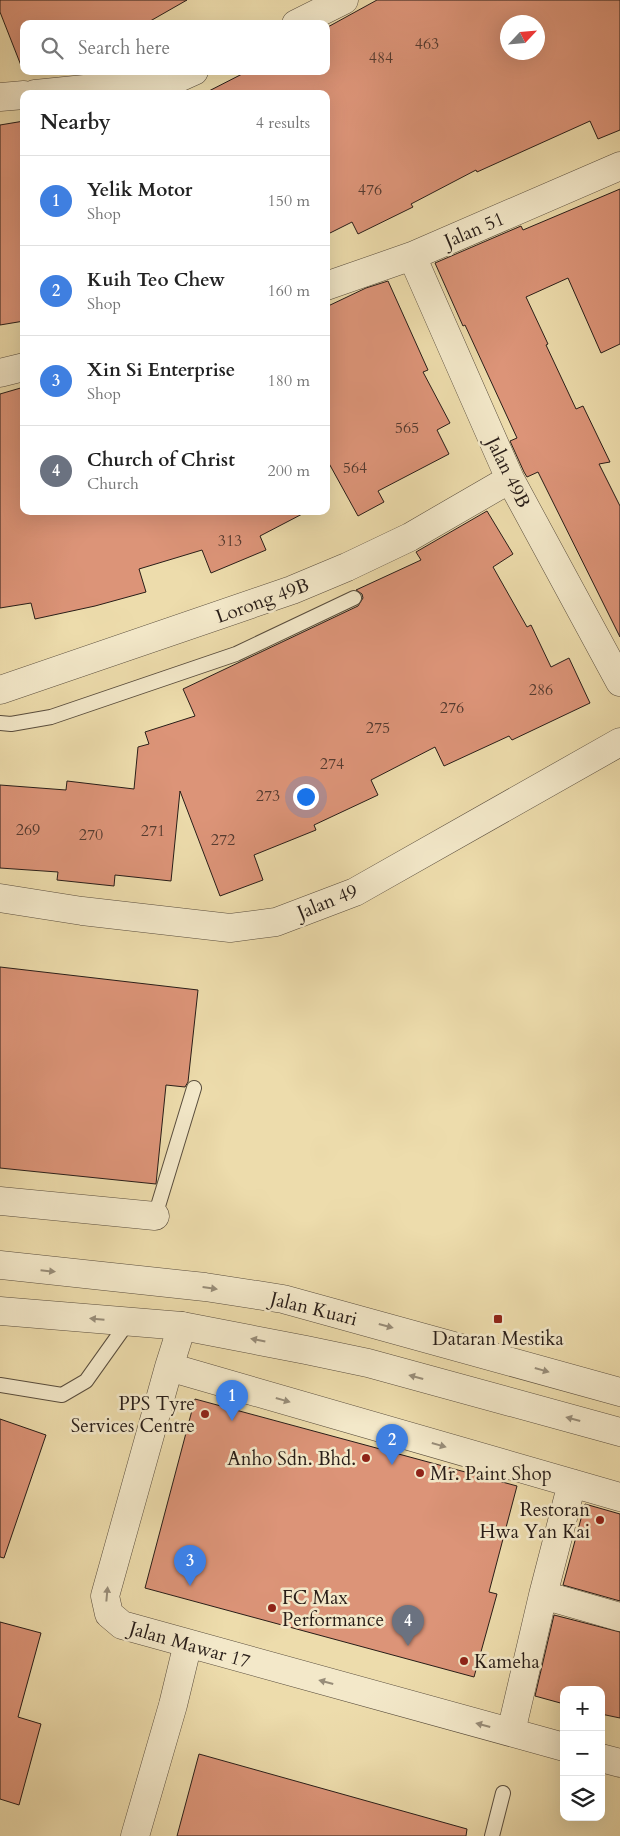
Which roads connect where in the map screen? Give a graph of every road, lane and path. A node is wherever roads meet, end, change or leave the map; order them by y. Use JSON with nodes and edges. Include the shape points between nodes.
{"nodes":[{"id":1,"x":344,"y":0,"type":"edge"},
{"id":2,"x":304,"y":20,"type":"edge"},
{"id":3,"x":183,"y":82,"type":"edge"},
{"id":4,"x":84,"y":90,"type":"edge"},
{"id":5,"x":20,"y":95,"type":"edge"},
{"id":6,"x":0,"y":97,"type":"edge"},
{"id":7,"x":620,"y":166,"type":"edge"},
{"id":8,"x":412,"y":256,"type":"junction"},
{"id":9,"x":330,"y":285,"type":"edge"},
{"id":10,"x":20,"y":368,"type":"edge"},
{"id":11,"x":0,"y":373,"type":"edge"},
{"id":12,"x":510,"y":479,"type":"junction"},
{"id":13,"x":354,"y":598,"type":"dead end"},
{"id":14,"x":620,"y":682,"type":"edge"},
{"id":15,"x":0,"y":690,"type":"edge"},
{"id":16,"x":0,"y":723,"type":"edge"},
{"id":17,"x":620,"y":742,"type":"edge"},
{"id":18,"x":0,"y":898,"type":"edge"},
{"id":19,"x":194,"y":1088,"type":"dead end"},
{"id":20,"x":0,"y":1201,"type":"edge"},
{"id":21,"x":155,"y":1216,"type":"joint"},
{"id":22,"x":0,"y":1265,"type":"edge"},
{"id":23,"x":0,"y":1311,"type":"edge"},
{"id":24,"x":128,"y":1322,"type":"junction"},
{"id":25,"x":182,"y":1326,"type":"junction"},
{"id":26,"x":169,"y":1367,"type":"junction"},
{"id":27,"x":0,"y":1386,"type":"edge"},
{"id":28,"x":620,"y":1392,"type":"edge"},
{"id":29,"x":620,"y":1432,"type":"edge"},
{"id":30,"x":572,"y":1482,"type":"junction"},
{"id":31,"x":620,"y":1497,"type":"edge"},
{"id":32,"x":543,"y":1596,"type":"junction"},
{"id":33,"x":620,"y":1618,"type":"edge"},
{"id":34,"x":188,"y":1643,"type":"junction"},
{"id":35,"x":511,"y":1732,"type":"junction"},
{"id":36,"x":560,"y":1746,"type":"edge"},
{"id":37,"x":605,"y":1759,"type":"edge"},
{"id":38,"x":620,"y":1763,"type":"edge"},
{"id":39,"x":503,"y":1793,"type":"dead end"},
{"id":40,"x":135,"y":1836,"type":"edge"},
{"id":41,"x":492,"y":1836,"type":"edge"}],
"edges":[{"from":1,"to":2,"type":"street"},
{"from":3,"to":4,"type":"street"},
{"from":5,"to":6,"type":"street"},
{"from":7,"to":8,"type":"street","name":"Jalan 51"},
{"from":8,"to":9,"type":"street","name":"Jalan 51"},
{"from":8,"to":12,"type":"street","name":"Jalan 49B"},
{"from":10,"to":11,"type":"street"},
{"from":12,"to":14,"type":"street","name":"Jalan 49B"},
{"from":12,"to":15,"type":"street","name":"Lorong 49B","via":[[410,537],[347,568],[292,590]]},
{"from":13,"to":16,"type":"lane","name":"Lorong 49B","via":[[228,657],[50,717]]},
{"from":17,"to":18,"type":"street","name":"Jalan 49","via":[[355,892],[276,922],[230,928],[82,912]]},
{"from":19,"to":21,"type":"lane"},
{"from":20,"to":21,"type":"street"},
{"from":22,"to":28,"type":"street","name":"Jalan Kuari","one_way":true,"via":[[206,1287],[283,1299]]},
{"from":24,"to":23,"type":"street","one_way":true},
{"from":24,"to":25,"type":"street"},
{"from":24,"to":27,"type":"lane","via":[[86,1381],[62,1395]]},
{"from":25,"to":26,"type":"street","name":"Jalan Mawar 17"},
{"from":29,"to":25,"type":"street","one_way":true,"via":[[368,1363]]},
{"from":26,"to":30,"type":"street","one_way":true},
{"from":34,"to":26,"type":"street","name":"Jalan Mawar 17","one_way":true,"via":[[122,1625],[109,1614],[105,1596]]},
{"from":30,"to":31,"type":"street"},
{"from":30,"to":32,"type":"street"},
{"from":32,"to":33,"type":"street"},
{"from":32,"to":35,"type":"street"},
{"from":35,"to":34,"type":"street","name":"Jalan Mawar 17","one_way":true},
{"from":34,"to":40,"type":"street"},
{"from":35,"to":36,"type":"street","name":"Jalan Mawar 17"},
{"from":37,"to":38,"type":"street"},
{"from":39,"to":41,"type":"lane"}]}
